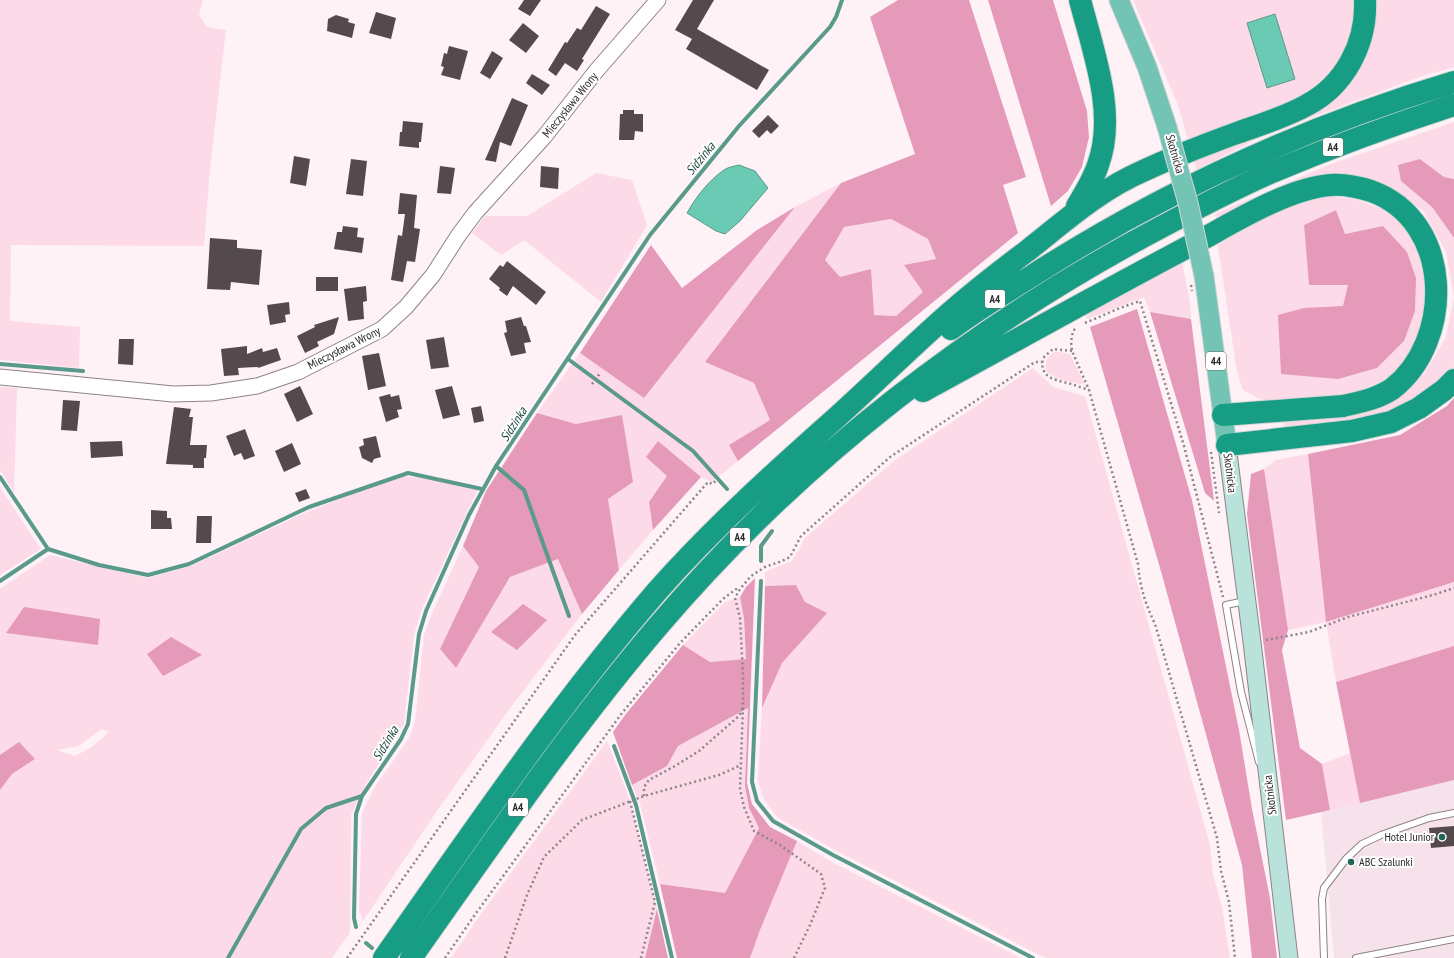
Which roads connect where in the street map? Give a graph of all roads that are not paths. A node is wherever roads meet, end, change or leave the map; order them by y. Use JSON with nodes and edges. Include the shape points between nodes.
{"nodes":[{"id":1,"x":658,"y":0,"type":"edge"},
{"id":2,"x":1080,"y":0,"type":"edge"},
{"id":3,"x":1119,"y":0,"type":"edge"},
{"id":4,"x":1365,"y":0,"type":"edge"},
{"id":5,"x":1454,"y":82,"type":"edge"},
{"id":6,"x":1454,"y":105,"type":"edge"},
{"id":7,"x":1068,"y":218,"type":"junction"},
{"id":8,"x":0,"y":377,"type":"edge"},
{"id":9,"x":1454,"y":380,"type":"edge"},
{"id":10,"x":1223,"y":415,"type":"junction"},
{"id":11,"x":835,"y":418,"type":"junction"},
{"id":12,"x":860,"y":426,"type":"junction"},
{"id":13,"x":1227,"y":445,"type":"junction"},
{"id":14,"x":1246,"y":601,"type":"junction"},
{"id":15,"x":1454,"y":813,"type":"edge"},
{"id":16,"x":1273,"y":814,"type":"junction"},
{"id":17,"x":1454,"y":939,"type":"edge"},
{"id":18,"x":1372,"y":957,"type":"edge"},
{"id":19,"x":384,"y":958,"type":"edge"},
{"id":20,"x":411,"y":958,"type":"edge"},
{"id":21,"x":1289,"y":958,"type":"edge"},
{"id":22,"x":1324,"y":958,"type":"edge"},
{"id":23,"x":1356,"y":958,"type":"edge"}],
"edges":[{"from":1,"to":8,"type":"street","name":"Mieczysława Wrony","via":[[597,70],[544,137],[475,213],[433,275],[406,307],[382,329],[298,372],[257,386],[211,393],[173,394]]},
{"from":2,"to":7,"type":"highway","via":[[1106,116],[1099,164],[1092,181]]},
{"from":3,"to":10,"type":"main road","name":"Skotnicka","number":"44","bridge":true,"via":[[1147,67],[1188,203],[1204,276]]},
{"from":4,"to":7,"type":"highway","via":[[1364,20],[1357,49],[1350,64],[1341,78],[1316,100],[1284,116],[1142,171],[1102,192]]},
{"from":5,"to":11,"type":"highway","number":"A4","via":[[1364,112],[1266,150],[1166,198],[1095,236],[959,323]]},
{"from":6,"to":12,"type":"highway","number":"A4","via":[[1352,140],[1270,173],[1131,243],[1060,284],[973,340]]},
{"from":7,"to":11,"type":"highway","via":[[936,324]]},
{"from":9,"to":13,"type":"highway","via":[[1420,408],[1390,422],[1352,431]]},
{"from":10,"to":12,"type":"highway","via":[[1343,406],[1391,390],[1415,371],[1425,359],[1438,334],[1442,322],[1444,294],[1442,269],[1431,240],[1422,226],[1395,202],[1380,194],[1348,186],[1316,187],[1282,199],[1081,304]]},
{"from":10,"to":13,"type":"main road","name":"Skotnicka","number":"44"},
{"from":11,"to":19,"type":"highway","number":"A4","via":[[718,527],[661,587],[613,644],[532,748]]},
{"from":12,"to":20,"type":"highway","number":"A4","via":[[759,518],[660,623],[549,764]]},
{"from":13,"to":14,"type":"main road","name":"Skotnicka"},
{"from":14,"to":16,"type":"main road","name":"Skotnicka"},
{"from":14,"to":16,"type":"lane","via":[[1226,605],[1241,692]]},
{"from":15,"to":22,"type":"lane","via":[[1429,818],[1381,835],[1362,844],[1346,859],[1324,888]]},
{"from":16,"to":21,"type":"main road","name":"Skotnicka"},
{"from":17,"to":18,"type":"lane"},
{"from":18,"to":23,"type":"lane"}]}
